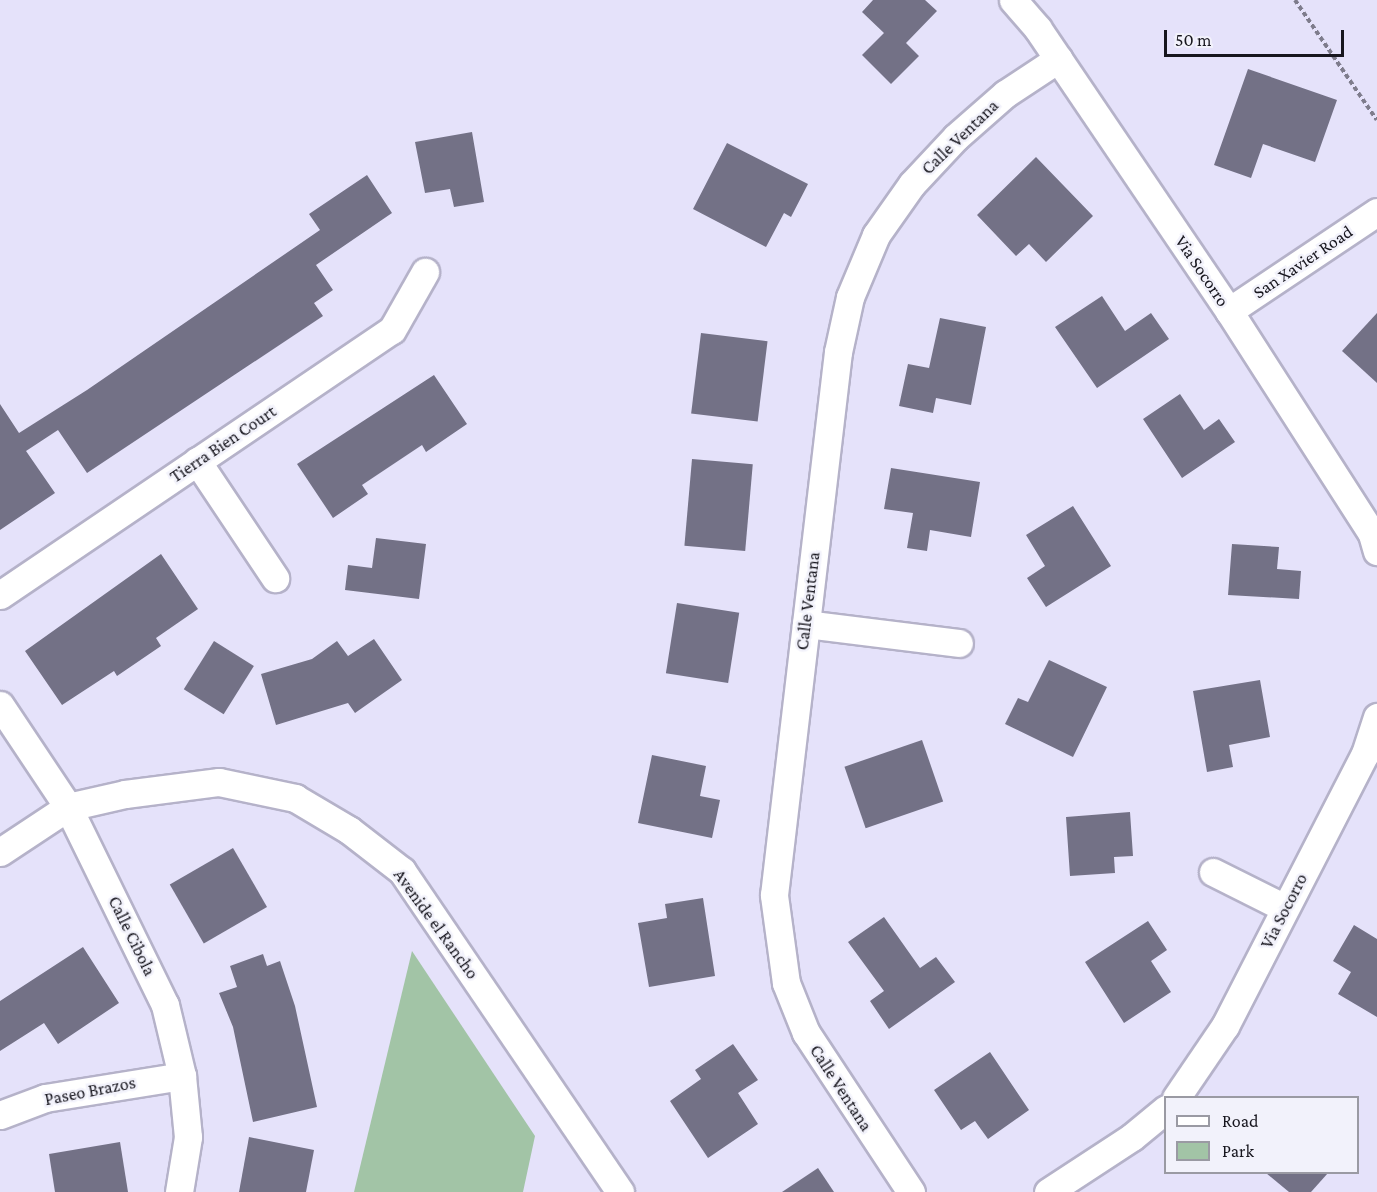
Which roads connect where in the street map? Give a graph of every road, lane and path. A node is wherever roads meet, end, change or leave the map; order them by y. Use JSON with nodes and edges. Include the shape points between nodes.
{"nodes":[{"id":1,"x":1013,"y":0,"type":"edge"},
{"id":2,"x":1295,"y":0,"type":"edge"},
{"id":3,"x":1058,"y":58,"type":"junction"},
{"id":4,"x":1377,"y":120,"type":"edge"},
{"id":5,"x":1377,"y":212,"type":"edge"},
{"id":6,"x":425,"y":272,"type":"dead end"},
{"id":7,"x":1229,"y":311,"type":"junction"},
{"id":8,"x":197,"y":461,"type":"junction"},
{"id":9,"x":1377,"y":551,"type":"edge"},
{"id":10,"x":275,"y":578,"type":"dead end"},
{"id":11,"x":0,"y":595,"type":"edge"},
{"id":12,"x":806,"y":624,"type":"junction"},
{"id":13,"x":959,"y":643,"type":"dead end"},
{"id":14,"x":0,"y":705,"type":"edge"},
{"id":15,"x":1377,"y":717,"type":"edge"},
{"id":16,"x":68,"y":807,"type":"junction"},
{"id":17,"x":0,"y":852,"type":"edge"},
{"id":18,"x":1213,"y":872,"type":"dead end"},
{"id":19,"x":1285,"y":908,"type":"junction"},
{"id":20,"x":182,"y":1076,"type":"junction"},
{"id":21,"x":1177,"y":1096,"type":"edge"},
{"id":22,"x":1164,"y":1110,"type":"edge"},
{"id":23,"x":0,"y":1115,"type":"edge"},
{"id":24,"x":179,"y":1192,"type":"edge"},
{"id":25,"x":620,"y":1192,"type":"edge"},
{"id":26,"x":911,"y":1192,"type":"edge"},
{"id":27,"x":1048,"y":1192,"type":"edge"}],
"edges":[{"from":1,"to":3,"type":"street","name":"Via Socorro"},
{"from":2,"to":4,"type":"path"},
{"from":3,"to":7,"type":"street","name":"Via Socorro"},
{"from":3,"to":12,"type":"street","name":"Calle Ventana","via":[[1005,94],[957,137],[912,184],[876,235],[850,297],[838,352]]},
{"from":5,"to":7,"type":"street","name":"San Xavier Road"},
{"from":6,"to":8,"type":"street","name":"Tierra Bien Court","via":[[392,330]]},
{"from":7,"to":9,"type":"street","name":"Via Socorro","via":[[1372,534]]},
{"from":8,"to":10,"type":"street"},
{"from":8,"to":11,"type":"street","name":"Tierra Bien Court"},
{"from":12,"to":13,"type":"street"},
{"from":12,"to":26,"type":"street","name":"Calle Ventana","via":[[774,895],[786,983],[806,1033]]},
{"from":14,"to":16,"type":"street","name":"Calle Cibola"},
{"from":15,"to":19,"type":"street","name":"Via Socorro","via":[[1365,754]]},
{"from":16,"to":17,"type":"street","name":"Avenide el Rancho"},
{"from":16,"to":20,"type":"street","name":"Calle Cibola","via":[[165,1005]]},
{"from":16,"to":25,"type":"street","name":"Avenide el Rancho","via":[[219,782],[295,798],[348,830],[402,871]]},
{"from":18,"to":19,"type":"street"},
{"from":19,"to":21,"type":"street","name":"Via Socorro","via":[[1225,1026]]},
{"from":20,"to":23,"type":"street","name":"Paseo Brazos","via":[[45,1098]]},
{"from":20,"to":24,"type":"street","name":"Calle Cibola","via":[[188,1137]]},
{"from":22,"to":27,"type":"street","via":[[1132,1137]]}]}
